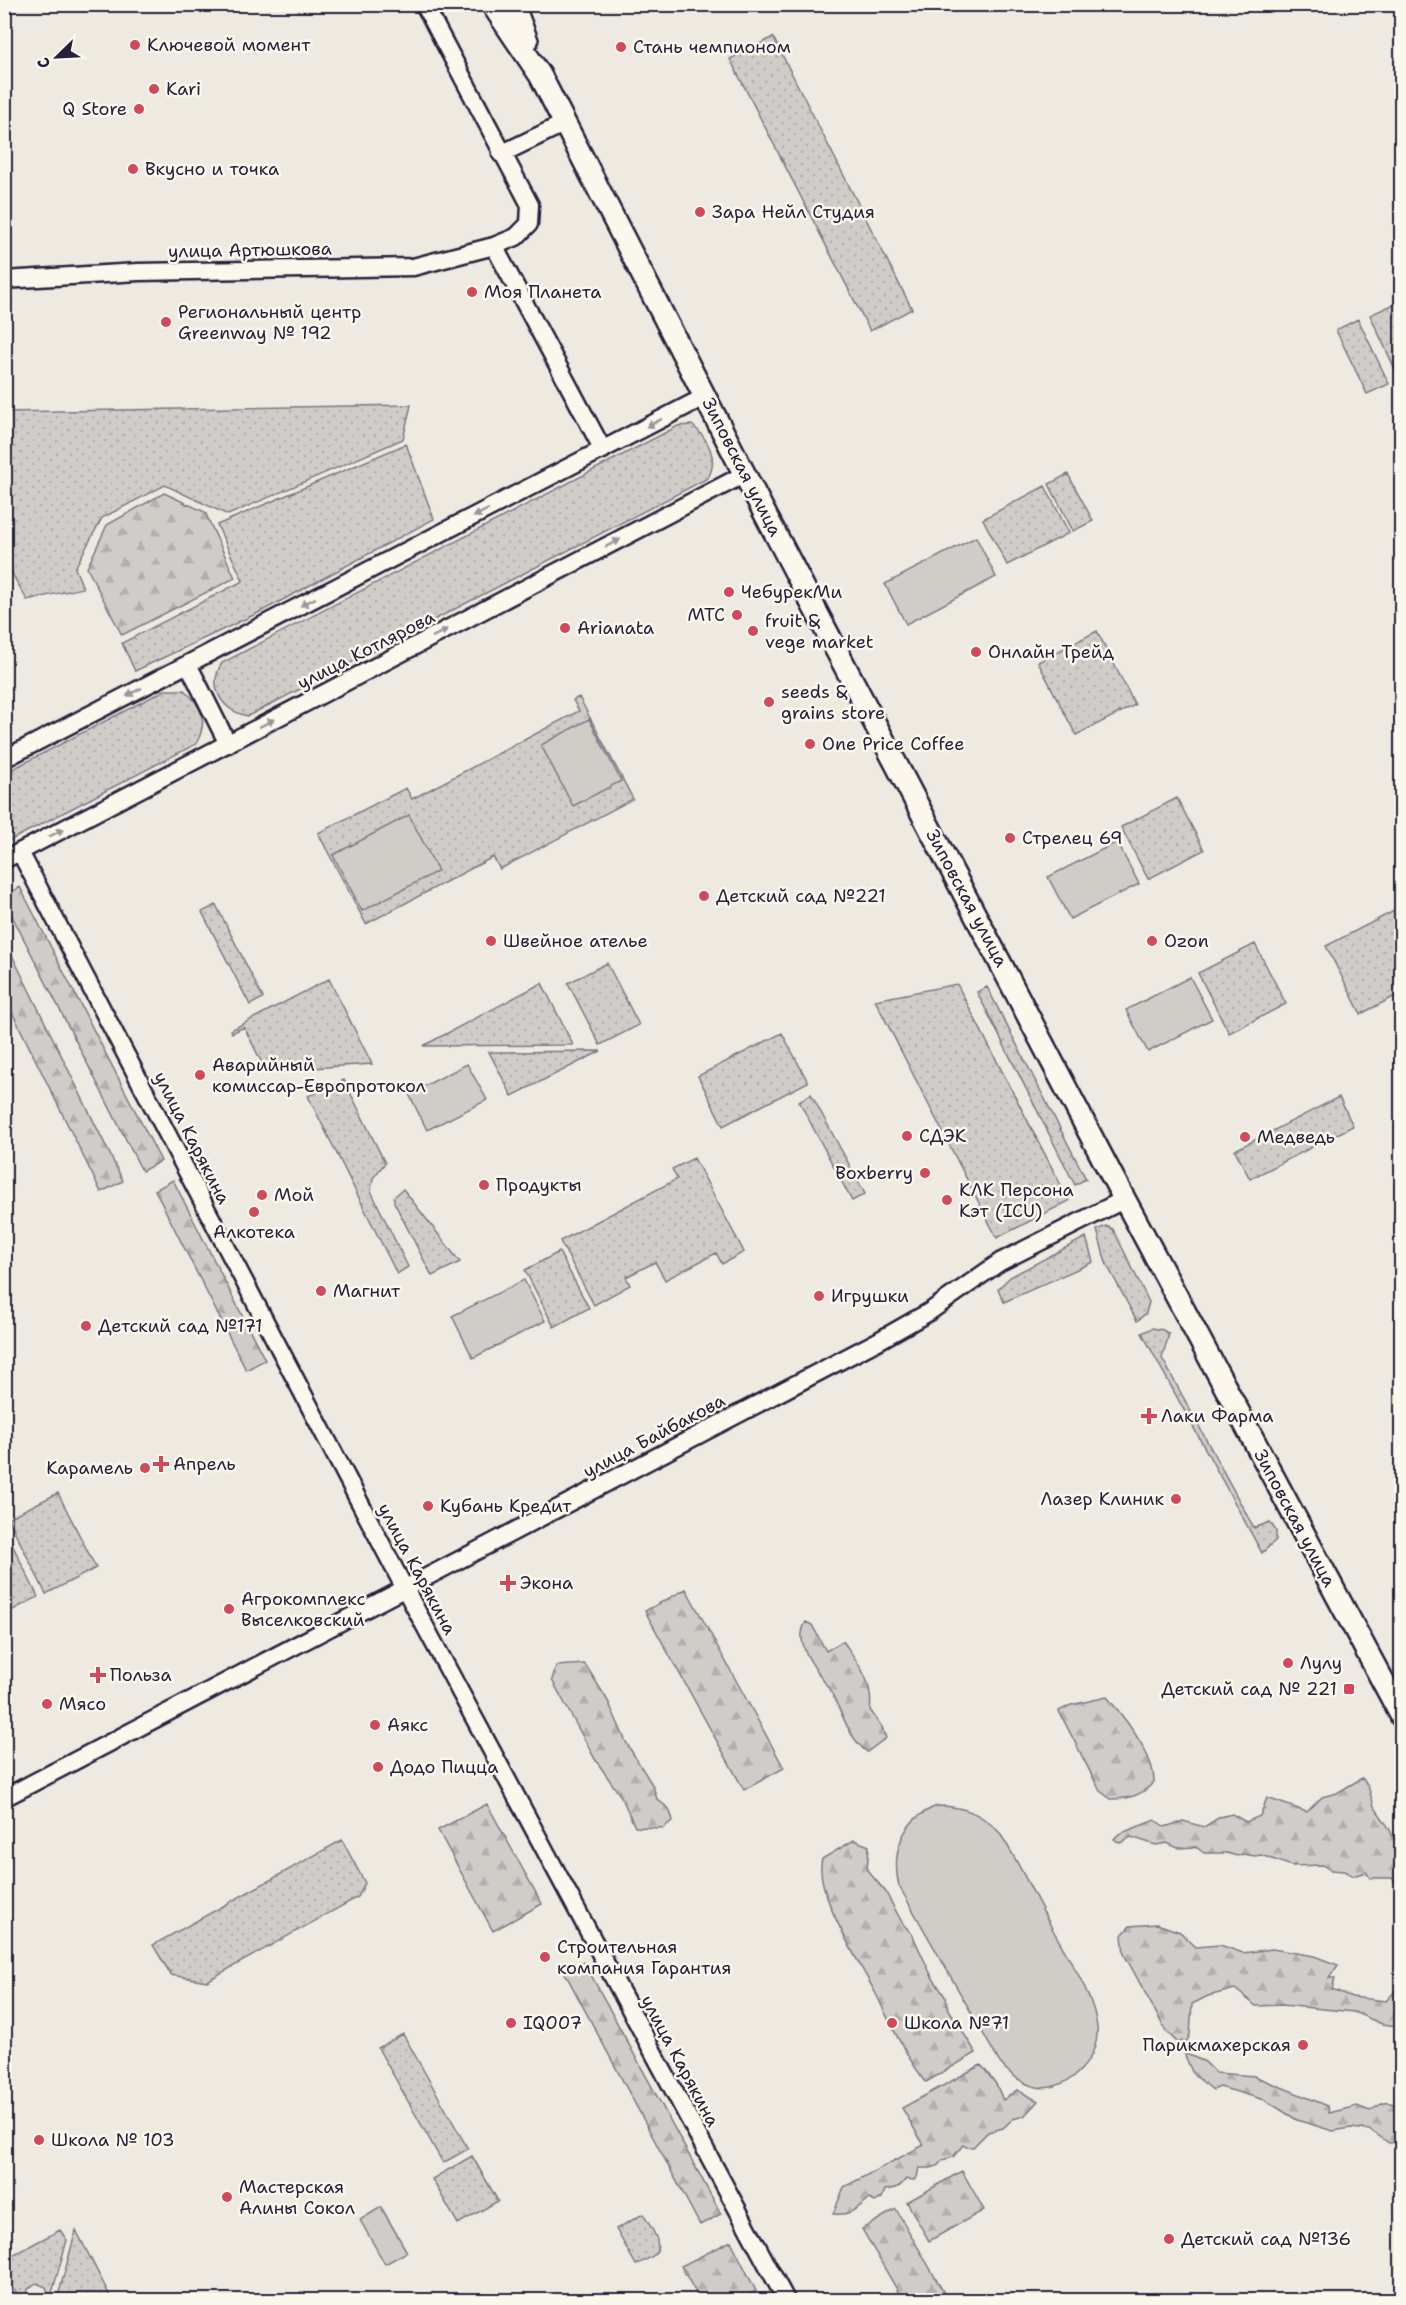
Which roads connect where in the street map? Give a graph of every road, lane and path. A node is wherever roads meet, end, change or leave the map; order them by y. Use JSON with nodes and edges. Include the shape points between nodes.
{"nodes":[{"id":1,"x":424,"y":4,"type":"edge"},
{"id":2,"x":492,"y":4,"type":"edge"},
{"id":3,"x":513,"y":4,"type":"edge"},
{"id":4,"x":540,"y":75,"type":"junction"},
{"id":5,"x":565,"y":123,"type":"junction"},
{"id":6,"x":501,"y":154,"type":"junction"},
{"id":7,"x":494,"y":246,"type":"junction"},
{"id":8,"x":4,"y":280,"type":"edge"},
{"id":9,"x":706,"y":396,"type":"junction"},
{"id":10,"x":603,"y":450,"type":"junction"},
{"id":11,"x":745,"y":474,"type":"junction"},
{"id":12,"x":188,"y":664,"type":"junction"},
{"id":13,"x":228,"y":744,"type":"junction"},
{"id":14,"x":4,"y":759,"type":"edge"},
{"id":15,"x":20,"y":852,"type":"junction"},
{"id":16,"x":4,"y":860,"type":"edge"},
{"id":17,"x":1125,"y":1200,"type":"junction"},
{"id":18,"x":405,"y":1589,"type":"junction"},
{"id":19,"x":1401,"y":1717,"type":"edge"},
{"id":20,"x":4,"y":1798,"type":"edge"},
{"id":21,"x":786,"y":2301,"type":"edge"}],
"edges":[{"from":1,"to":6,"type":"street"},
{"from":2,"to":4,"type":"street","name":"Зиповская улица"},
{"from":3,"to":4,"type":"street","name":"Зиповская улица"},
{"from":4,"to":5,"type":"street","name":"Зиповская улица"},
{"from":5,"to":6,"type":"street"},
{"from":5,"to":9,"type":"street","name":"Зиповская улица"},
{"from":6,"to":7,"type":"street","name":"улица Артюшкова","via":[[530,206],[529,224],[516,237]]},
{"from":7,"to":8,"type":"street","name":"улица Артюшкова","via":[[413,267],[138,272]]},
{"from":7,"to":10,"type":"street"},
{"from":9,"to":10,"type":"street","one_way":true},
{"from":9,"to":11,"type":"street","name":"Зиповская улица"},
{"from":10,"to":12,"type":"street","one_way":true},
{"from":13,"to":11,"type":"street","name":"улица Котлярова","one_way":true},
{"from":11,"to":17,"type":"street","name":"Зиповская улица"},
{"from":12,"to":13,"type":"street"},
{"from":12,"to":14,"type":"street","one_way":true},
{"from":15,"to":13,"type":"street","name":"улица Котлярова","one_way":true},
{"from":15,"to":16,"type":"street","name":"улица Котлярова"},
{"from":15,"to":18,"type":"street","name":"улица Карякина"},
{"from":17,"to":18,"type":"street","name":"улица Байбакова","via":[[1000,1262],[929,1312],[878,1341]]},
{"from":17,"to":19,"type":"street","name":"Зиповская улица"},
{"from":18,"to":20,"type":"street","name":"улица Байбакова"},
{"from":18,"to":21,"type":"street","name":"улица Карякина"}]}
